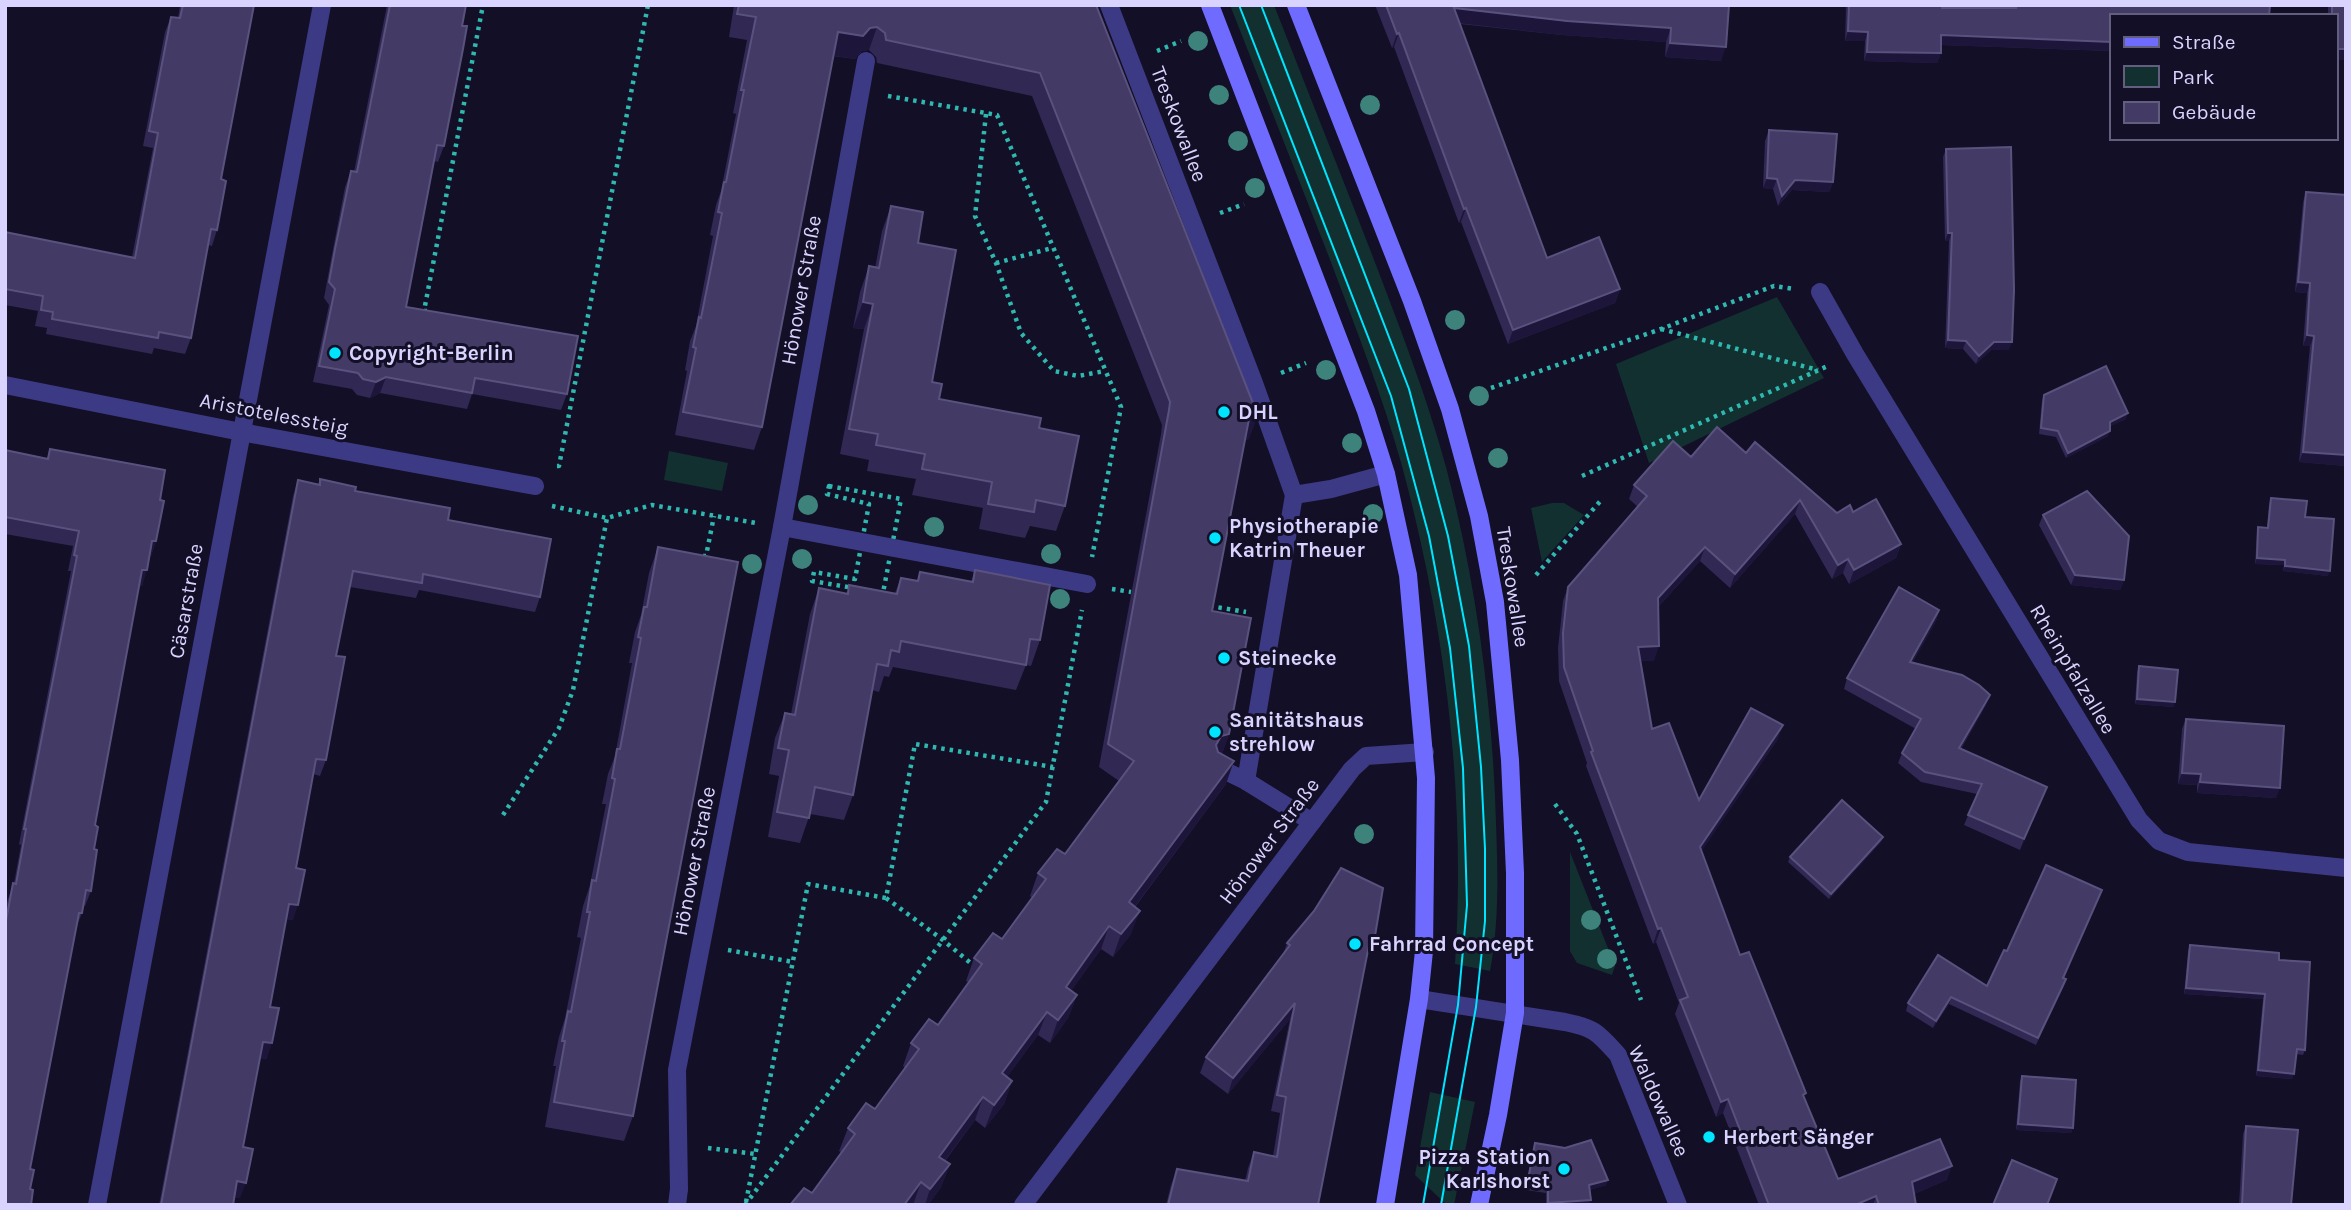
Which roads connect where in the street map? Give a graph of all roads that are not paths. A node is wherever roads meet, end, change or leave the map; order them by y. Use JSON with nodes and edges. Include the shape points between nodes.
{"nodes":[{"id":1,"x":322,"y":5,"type":"edge"},
{"id":2,"x":1109,"y":5,"type":"edge"},
{"id":3,"x":1210,"y":5,"type":"edge"},
{"id":4,"x":1296,"y":5,"type":"edge"},
{"id":5,"x":866,"y":61,"type":"edge"},
{"id":6,"x":1820,"y":292,"type":"road end"},
{"id":7,"x":5,"y":384,"type":"edge"},
{"id":8,"x":241,"y":432,"type":"junction"},
{"id":9,"x":1386,"y":474,"type":"junction"},
{"id":10,"x":535,"y":486,"type":"road end"},
{"id":11,"x":1294,"y":495,"type":"junction"},
{"id":12,"x":782,"y":527,"type":"junction"},
{"id":13,"x":1087,"y":584,"type":"road end"},
{"id":14,"x":1426,"y":752,"type":"junction"},
{"id":15,"x":1219,"y":768,"type":"edge"},
{"id":16,"x":1246,"y":781,"type":"junction"},
{"id":17,"x":1311,"y":822,"type":"junction"},
{"id":18,"x":2346,"y":868,"type":"edge"},
{"id":19,"x":1419,"y":999,"type":"junction"},
{"id":20,"x":1515,"y":1013,"type":"junction"},
{"id":21,"x":678,"y":1197,"type":"edge"},
{"id":22,"x":97,"y":1205,"type":"edge"},
{"id":23,"x":1023,"y":1205,"type":"edge"},
{"id":24,"x":1385,"y":1205,"type":"edge"},
{"id":25,"x":1479,"y":1205,"type":"edge"},
{"id":26,"x":1678,"y":1205,"type":"edge"}],
"edges":[{"from":1,"to":8,"type":"street","name":"Cäsarstraße"},
{"from":2,"to":11,"type":"street","name":"Treskowallee"},
{"from":3,"to":9,"type":"main road"},
{"from":4,"to":20,"type":"main road","name":"Treskowallee","via":[[1416,313],[1450,410],[1479,516],[1495,602],[1510,760]]},
{"from":5,"to":12,"type":"street","name":"Hönower Straße"},
{"from":6,"to":18,"type":"street","name":"Rheinpfalzallee","via":[[2139,820],[2159,841],[2188,852]]},
{"from":7,"to":8,"type":"street","name":"Aristotelessteig"},
{"from":8,"to":10,"type":"street","name":"Aristotelessteig"},
{"from":8,"to":22,"type":"street","name":"Cäsarstraße"},
{"from":9,"to":11,"type":"street"},
{"from":9,"to":14,"type":"main road","via":[[1408,575]]},
{"from":11,"to":16,"type":"street","name":"Treskowallee"},
{"from":12,"to":13,"type":"street"},
{"from":12,"to":21,"type":"street","name":"Hönower Straße","via":[[677,1070]]},
{"from":14,"to":17,"type":"street","name":"Hönower Straße","via":[[1366,756]]},
{"from":14,"to":19,"type":"main road"},
{"from":15,"to":16,"type":"street"},
{"from":16,"to":17,"type":"street"},
{"from":17,"to":23,"type":"street","name":"Hönower Straße"},
{"from":19,"to":20,"type":"street","name":"Waldowallee"},
{"from":19,"to":24,"type":"main road"},
{"from":20,"to":25,"type":"main road","name":"Treskowallee"},
{"from":20,"to":26,"type":"street","name":"Waldowallee","via":[[1588,1027],[1618,1055]]}]}
